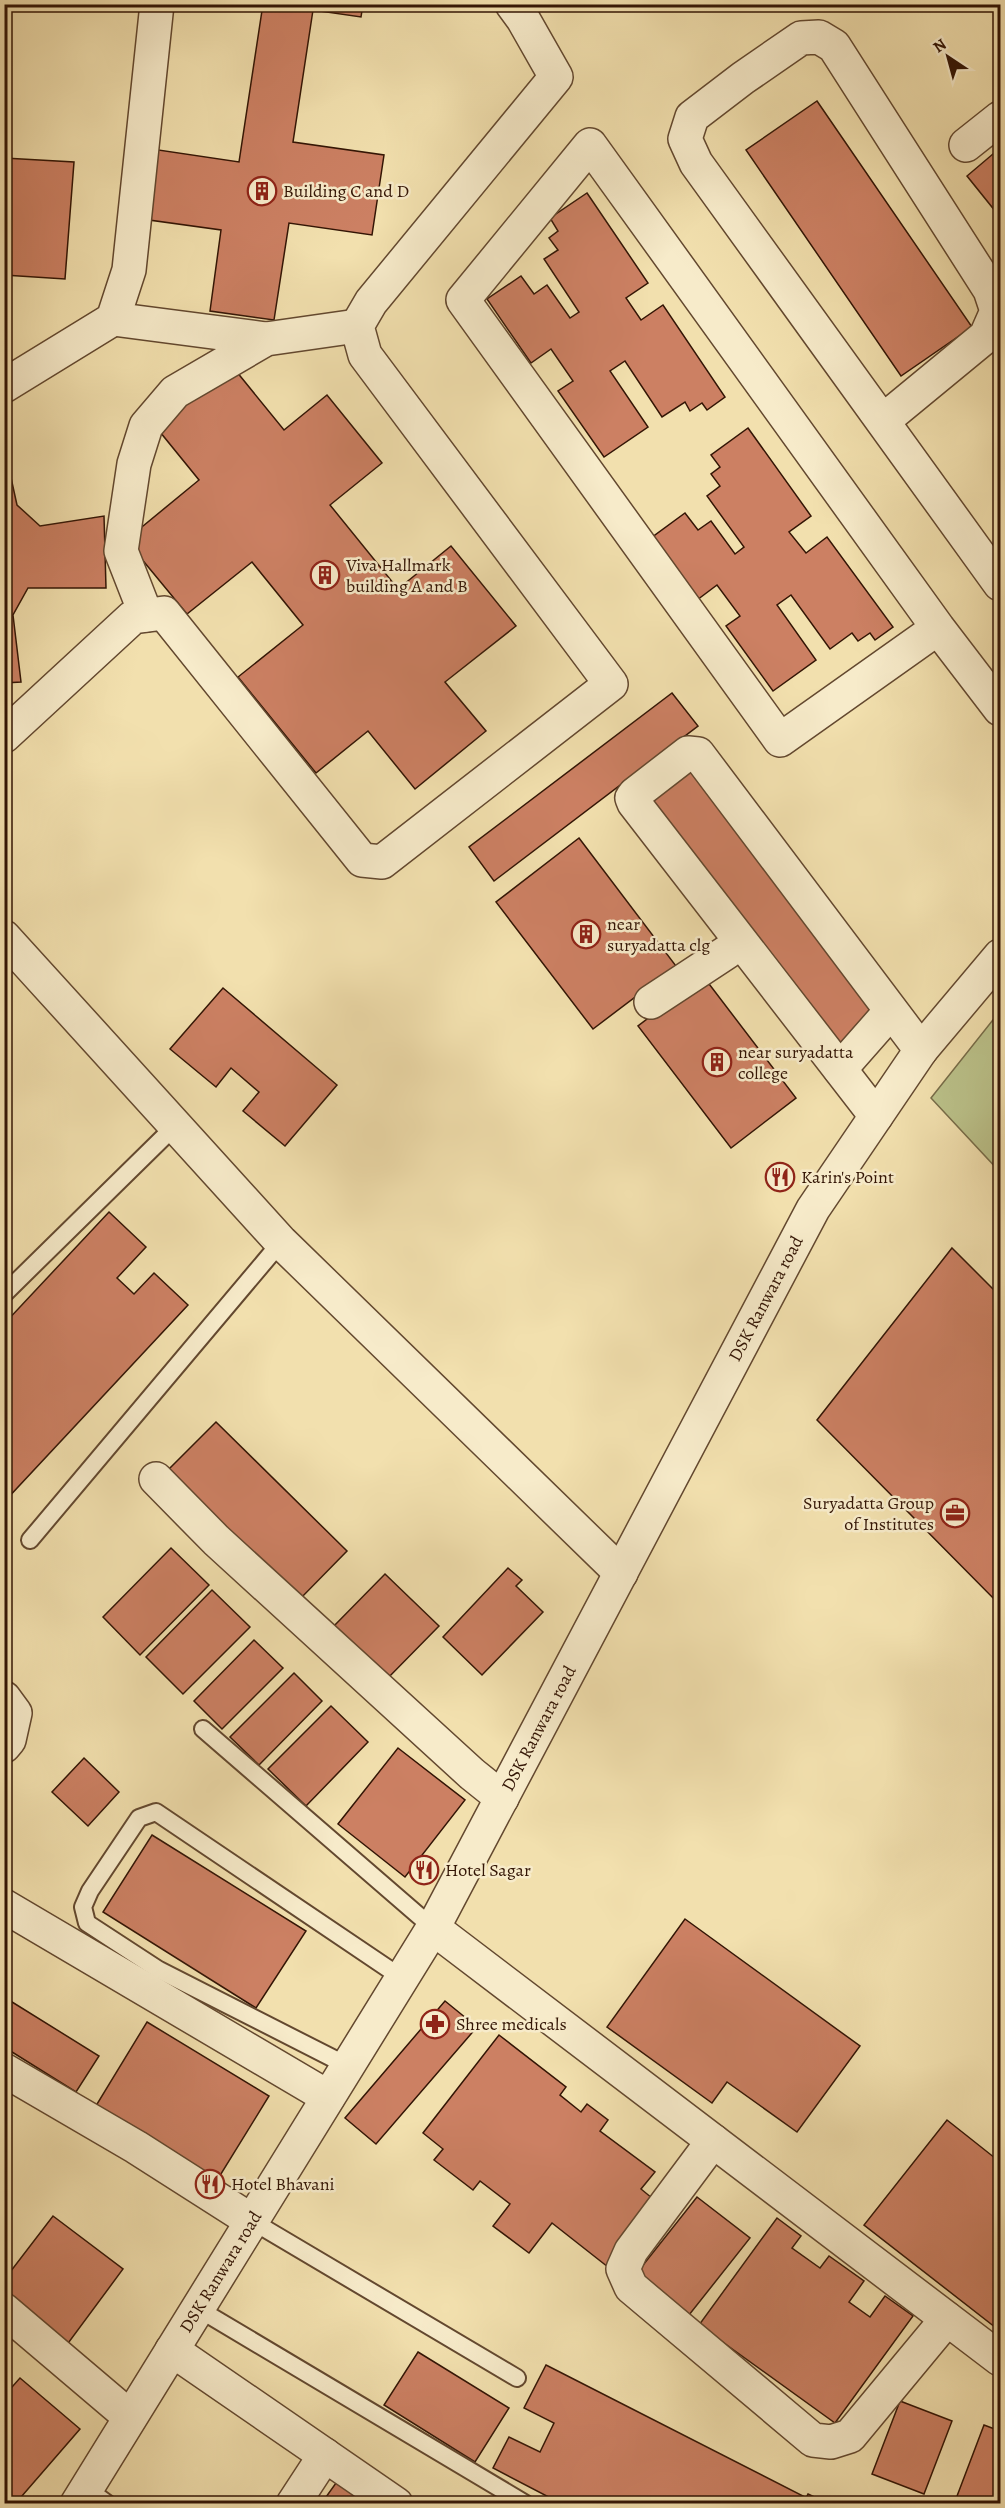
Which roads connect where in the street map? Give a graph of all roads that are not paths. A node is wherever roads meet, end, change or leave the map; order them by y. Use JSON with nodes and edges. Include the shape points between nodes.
{"nodes":[{"id":1,"x":157,"y":4,"type":"edge"},
{"id":2,"x":512,"y":4,"type":"edge"},
{"id":3,"x":1000,"y":118,"type":"edge"},
{"id":4,"x":966,"y":145,"type":"dead end"},
{"id":5,"x":113,"y":319,"type":"junction"},
{"id":6,"x":357,"y":326,"type":"junction"},
{"id":7,"x":266,"y":339,"type":"junction"},
{"id":8,"x":4,"y":386,"type":"edge"},
{"id":9,"x":884,"y":420,"type":"junction"},
{"id":10,"x":1000,"y":584,"type":"edge"},
{"id":11,"x":146,"y":615,"type":"junction"},
{"id":12,"x":938,"y":628,"type":"junction"},
{"id":13,"x":1000,"y":709,"type":"edge"},
{"id":14,"x":4,"y":736,"type":"edge"},
{"id":15,"x":617,"y":807,"type":"dead end"},
{"id":16,"x":4,"y":938,"type":"edge"},
{"id":17,"x":727,"y":952,"type":"junction"},
{"id":18,"x":1000,"y":956,"type":"edge"},
{"id":19,"x":651,"y":1002,"type":"dead end"},
{"id":20,"x":891,"y":1011,"type":"junction"},
{"id":21,"x":921,"y":1050,"type":"junction"},
{"id":22,"x":840,"y":1069,"type":"junction"},
{"id":23,"x":871,"y":1124,"type":"junction"},
{"id":24,"x":175,"y":1126,"type":"junction"},
{"id":25,"x":281,"y":1242,"type":"junction"},
{"id":26,"x":4,"y":1294,"type":"edge"},
{"id":27,"x":156,"y":1479,"type":"dead end"},
{"id":28,"x":30,"y":1540,"type":"dead end"},
{"id":29,"x":621,"y":1572,"type":"junction"},
{"id":30,"x":4,"y":1698,"type":"edge"},
{"id":31,"x":203,"y":1729,"type":"dead end"},
{"id":32,"x":4,"y":1746,"type":"edge"},
{"id":33,"x":502,"y":1798,"type":"junction"},
{"id":34,"x":4,"y":1906,"type":"edge"},
{"id":35,"x":433,"y":1928,"type":"junction"},
{"id":36,"x":402,"y":1978,"type":"junction"},
{"id":37,"x":348,"y":2066,"type":"junction"},
{"id":38,"x":4,"y":2070,"type":"edge"},
{"id":39,"x":328,"y":2097,"type":"junction"},
{"id":40,"x":713,"y":2141,"type":"junction"},
{"id":41,"x":252,"y":2221,"type":"junction"},
{"id":42,"x":198,"y":2308,"type":"junction"},
{"id":43,"x":4,"y":2310,"type":"edge"},
{"id":44,"x":947,"y":2319,"type":"junction"},
{"id":45,"x":172,"y":2350,"type":"junction"},
{"id":46,"x":1000,"y":2360,"type":"edge"},
{"id":47,"x":517,"y":2378,"type":"dead end"},
{"id":48,"x":130,"y":2417,"type":"junction"},
{"id":49,"x":325,"y":2455,"type":"junction"},
{"id":50,"x":90,"y":2498,"type":"edge"},
{"id":51,"x":293,"y":2504,"type":"edge"},
{"id":52,"x":396,"y":2504,"type":"edge"},
{"id":53,"x":526,"y":2504,"type":"edge"}],
"edges":[{"from":1,"to":5,"type":"street","via":[[129,270]]},
{"from":2,"to":6,"type":"street","via":[[556,77],[371,302]]},
{"from":3,"to":4,"type":"street"},
{"from":5,"to":7,"type":"street"},
{"from":5,"to":8,"type":"street"},
{"from":6,"to":7,"type":"street"},
{"from":6,"to":11,"type":"street","via":[[365,355],[611,684],[382,862],[362,860],[164,613]]},
{"from":7,"to":11,"type":"street","via":[[175,392],[146,426],[134,464],[121,551]]},
{"from":9,"to":9,"type":"street","via":[[696,163],[685,139],[692,117],[801,38],[819,37],[834,46],[990,290],[997,311],[987,336]]},
{"from":9,"to":10,"type":"street"},
{"from":11,"to":14,"type":"street","via":[[133,617]]},
{"from":12,"to":12,"type":"street","via":[[780,740],[766,721],[463,300],[590,145]]},
{"from":12,"to":13,"type":"street"},
{"from":15,"to":17,"type":"street"},
{"from":16,"to":24,"type":"street"},
{"from":17,"to":19,"type":"street"},
{"from":17,"to":23,"type":"street"},
{"from":18,"to":21,"type":"street","name":"DSK Ranwara road"},
{"from":20,"to":21,"type":"street"},
{"from":20,"to":22,"type":"street"},
{"from":20,"to":22,"type":"street","via":[[698,754],[688,753],[635,794],[634,803]]},
{"from":21,"to":23,"type":"street","name":"DSK Ranwara road"},
{"from":22,"to":23,"type":"street"},
{"from":23,"to":29,"type":"street","name":"DSK Ranwara road","via":[[813,1209]]},
{"from":24,"to":25,"type":"street"},
{"from":24,"to":26,"type":"lane"},
{"from":25,"to":28,"type":"lane"},
{"from":25,"to":29,"type":"street"},
{"from":27,"to":33,"type":"street","via":[[216,1540]]},
{"from":29,"to":33,"type":"street","name":"DSK Ranwara road"},
{"from":30,"to":32,"type":"street","via":[[15,1713]]},
{"from":31,"to":35,"type":"lane"},
{"from":33,"to":35,"type":"street","name":"DSK Ranwara road"},
{"from":34,"to":39,"type":"street"},
{"from":35,"to":36,"type":"street","name":"DSK Ranwara road"},
{"from":35,"to":40,"type":"street"},
{"from":36,"to":37,"type":"street","name":"DSK Ranwara road"},
{"from":36,"to":37,"type":"lane","via":[[156,1812],[139,1818],[90,1891],[83,1907],[87,1923],[159,1970]]},
{"from":37,"to":39,"type":"street","name":"DSK Ranwara road"},
{"from":38,"to":41,"type":"street","via":[[136,2146]]},
{"from":39,"to":41,"type":"street","name":"DSK Ranwara road"},
{"from":40,"to":44,"type":"street"},
{"from":40,"to":44,"type":"street","via":[[631,2251],[622,2269],[632,2287],[813,2440],[831,2442],[850,2436]]},
{"from":41,"to":42,"type":"street","name":"DSK Ranwara road"},
{"from":41,"to":47,"type":"lane"},
{"from":42,"to":45,"type":"street","name":"DSK Ranwara road"},
{"from":42,"to":53,"type":"lane"},
{"from":43,"to":48,"type":"street"},
{"from":44,"to":46,"type":"street"},
{"from":45,"to":48,"type":"street","name":"DSK Ranwara road"},
{"from":45,"to":49,"type":"street"},
{"from":48,"to":50,"type":"street","name":"DSK Ranwara road"},
{"from":49,"to":51,"type":"street"},
{"from":49,"to":52,"type":"street"}]}
